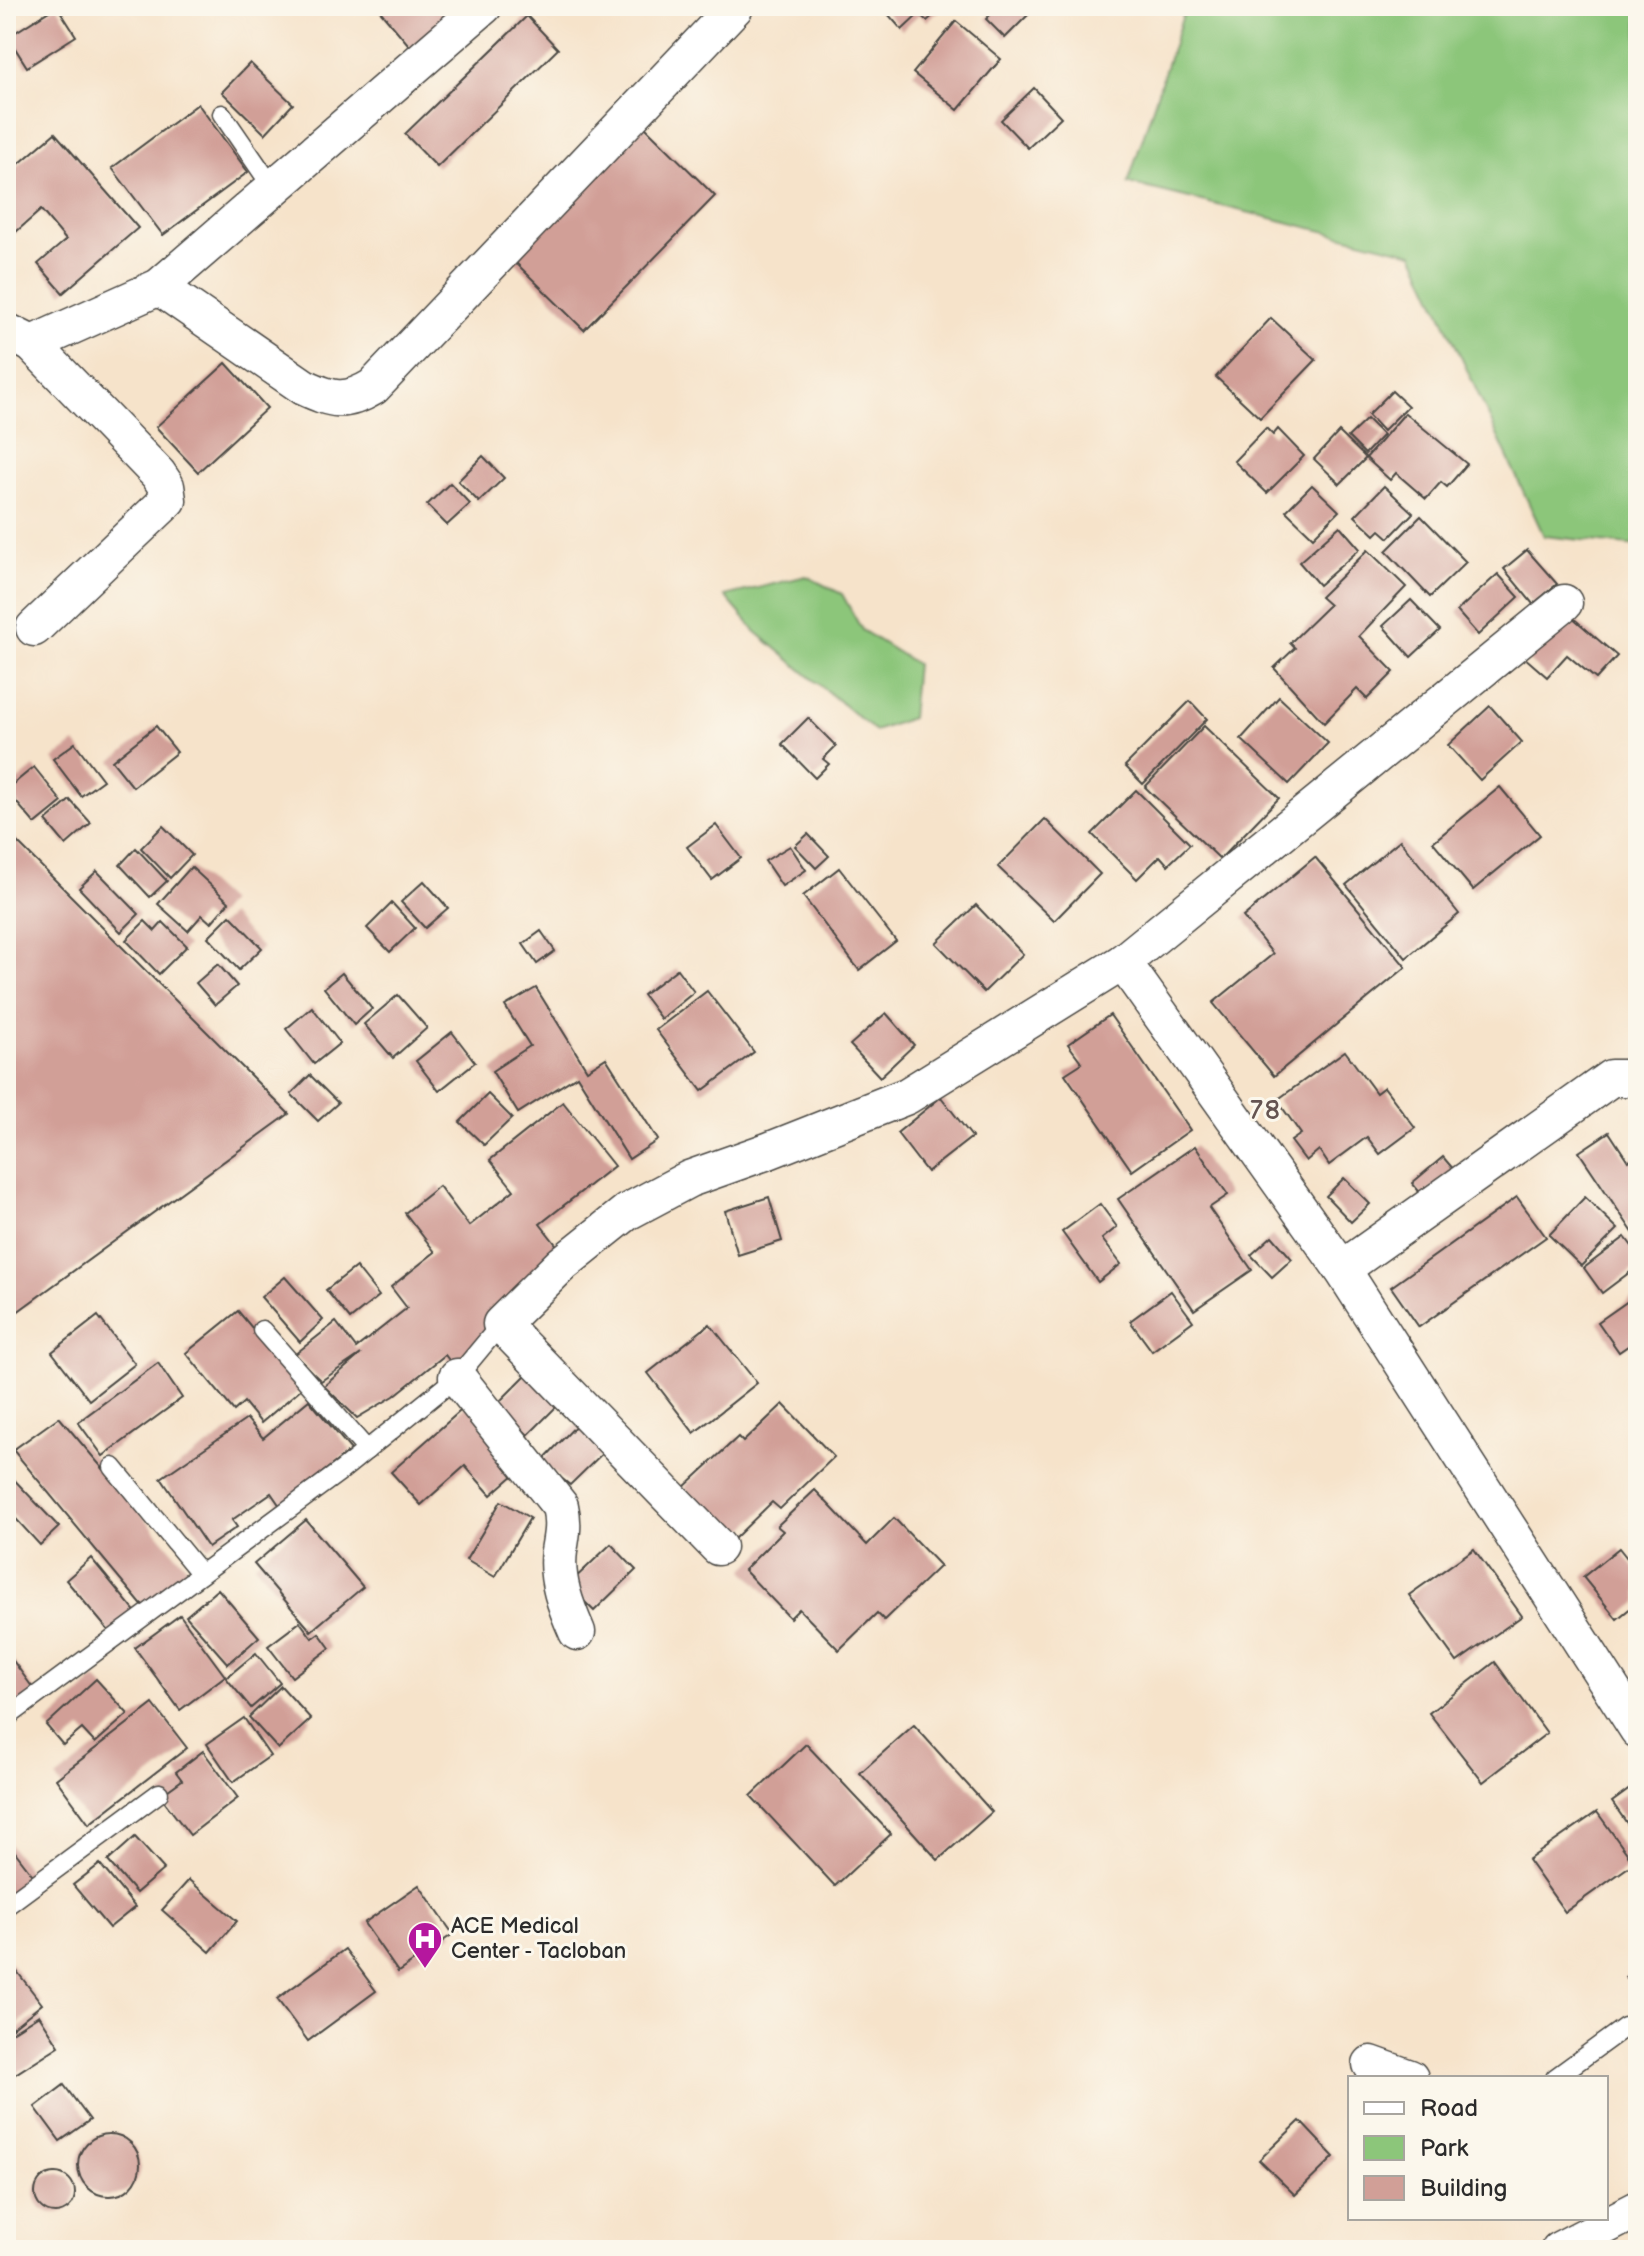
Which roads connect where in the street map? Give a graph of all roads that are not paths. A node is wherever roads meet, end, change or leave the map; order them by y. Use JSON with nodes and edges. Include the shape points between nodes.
{"nodes":[{"id":1,"x":484,"y":6,"type":"edge"},
{"id":2,"x":735,"y":7,"type":"edge"},
{"id":3,"x":222,"y":114,"type":"dead end"},
{"id":4,"x":273,"y":188,"type":"junction"},
{"id":5,"x":159,"y":287,"type":"junction"},
{"id":6,"x":19,"y":338,"type":"edge"},
{"id":7,"x":1564,"y":603,"type":"dead end"},
{"id":8,"x":34,"y":628,"type":"dead end"},
{"id":9,"x":1123,"y":962,"type":"junction"},
{"id":10,"x":1638,"y":1078,"type":"edge"},
{"id":11,"x":1342,"y":1269,"type":"junction"},
{"id":12,"x":501,"y":1324,"type":"junction"},
{"id":13,"x":262,"y":1330,"type":"dead end"},
{"id":14,"x":457,"y":1377,"type":"junction"},
{"id":15,"x":367,"y":1450,"type":"junction"},
{"id":16,"x":113,"y":1467,"type":"dead end"},
{"id":17,"x":718,"y":1547,"type":"dead end"},
{"id":18,"x":201,"y":1574,"type":"junction"},
{"id":19,"x":577,"y":1632,"type":"dead end"},
{"id":20,"x":6,"y":1718,"type":"edge"},
{"id":21,"x":1638,"y":1730,"type":"edge"},
{"id":22,"x":159,"y":1793,"type":"dead end"},
{"id":23,"x":6,"y":1906,"type":"edge"},
{"id":24,"x":1625,"y":2027,"type":"dead end"},
{"id":25,"x":1371,"y":2064,"type":"dead end"},
{"id":26,"x":1404,"y":2076,"type":"edge"},
{"id":27,"x":1558,"y":2076,"type":"edge"},
{"id":28,"x":1638,"y":2209,"type":"edge"},
{"id":29,"x":1565,"y":2236,"type":"edge"}],
"edges":[{"from":1,"to":4,"type":"street"},
{"from":2,"to":5,"type":"street","via":[[373,387],[355,398],[330,399],[304,387]]},
{"from":3,"to":4,"type":"lane"},
{"from":4,"to":5,"type":"street"},
{"from":5,"to":6,"type":"street"},
{"from":6,"to":8,"type":"street","via":[[158,474],[168,500]]},
{"from":7,"to":9,"type":"street"},
{"from":9,"to":11,"type":"street"},
{"from":9,"to":12,"type":"street","via":[[907,1096],[689,1179],[627,1212],[562,1264]]},
{"from":10,"to":11,"type":"street","via":[[1611,1078]]},
{"from":11,"to":21,"type":"street"},
{"from":12,"to":14,"type":"lane"},
{"from":12,"to":17,"type":"street"},
{"from":13,"to":15,"type":"lane"},
{"from":14,"to":15,"type":"lane"},
{"from":14,"to":19,"type":"street","via":[[560,1506],[562,1599]]},
{"from":15,"to":18,"type":"lane"},
{"from":16,"to":18,"type":"lane"},
{"from":18,"to":20,"type":"lane"},
{"from":22,"to":23,"type":"lane"},
{"from":24,"to":27,"type":"lane"},
{"from":25,"to":26,"type":"street"},
{"from":28,"to":29,"type":"street"}]}
